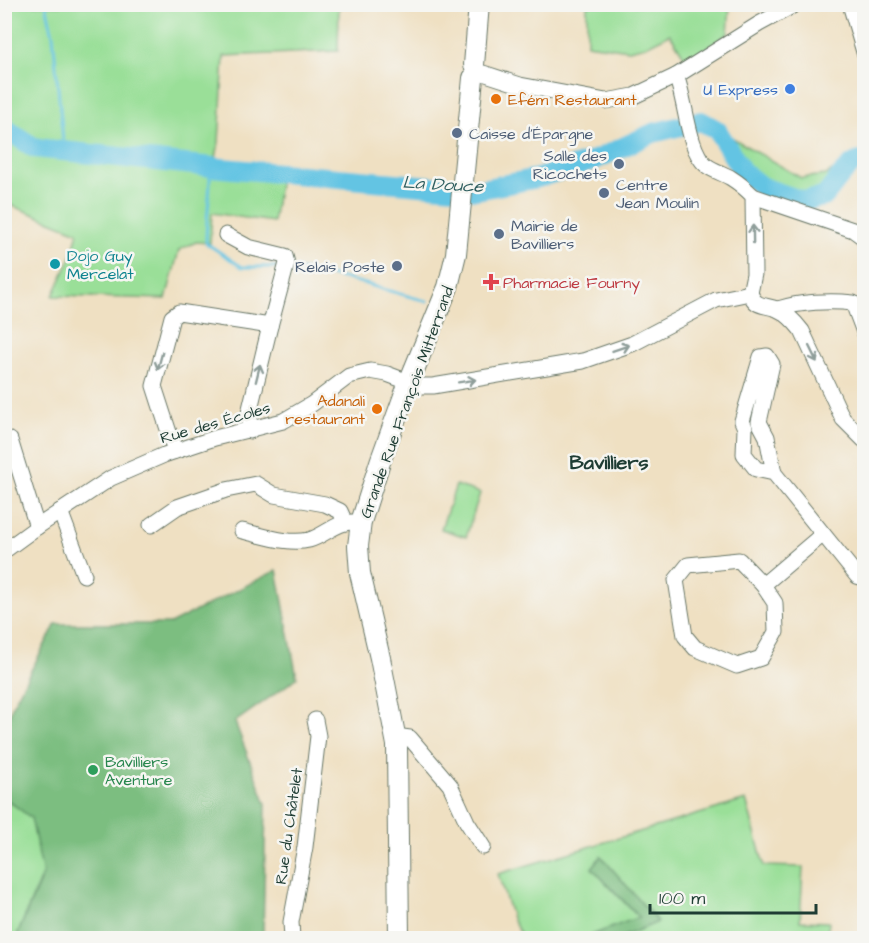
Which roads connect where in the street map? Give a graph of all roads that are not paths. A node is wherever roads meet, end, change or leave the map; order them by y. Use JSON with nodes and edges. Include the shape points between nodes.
{"nodes":[{"id":1,"x":479,"y":4,"type":"edge"},
{"id":2,"x":796,"y":4,"type":"edge"},
{"id":3,"x":850,"y":4,"type":"edge"},
{"id":4,"x":864,"y":52,"type":"edge"},
{"id":5,"x":476,"y":72,"type":"junction"},
{"id":6,"x":676,"y":76,"type":"junction"},
{"id":7,"x":753,"y":196,"type":"junction"},
{"id":8,"x":226,"y":235,"type":"dead end"},
{"id":9,"x":864,"y":238,"type":"edge"},
{"id":10,"x":750,"y":292,"type":"junction"},
{"id":11,"x":778,"y":309,"type":"junction"},
{"id":12,"x":270,"y":326,"type":"junction"},
{"id":13,"x":864,"y":332,"type":"edge"},
{"id":14,"x":409,"y":382,"type":"junction"},
{"id":15,"x":250,"y":431,"type":"junction"},
{"id":16,"x":10,"y":440,"type":"dead end"},
{"id":17,"x":864,"y":440,"type":"edge"},
{"id":18,"x":175,"y":452,"type":"junction"},
{"id":19,"x":774,"y":473,"type":"junction"},
{"id":20,"x":60,"y":511,"type":"junction"},
{"id":21,"x":353,"y":522,"type":"junction"},
{"id":22,"x":151,"y":525,"type":"dead end"},
{"id":23,"x":37,"y":526,"type":"junction"},
{"id":24,"x":242,"y":531,"type":"dead end"},
{"id":25,"x":823,"y":534,"type":"junction"},
{"id":26,"x":4,"y":551,"type":"edge"},
{"id":27,"x":84,"y":575,"type":"dead end"},
{"id":28,"x":864,"y":578,"type":"edge"},
{"id":29,"x":763,"y":585,"type":"junction"},
{"id":30,"x":315,"y":720,"type":"dead end"},
{"id":31,"x":395,"y":736,"type":"junction"},
{"id":32,"x":483,"y":847,"type":"dead end"},
{"id":33,"x":292,"y":939,"type":"edge"},
{"id":34,"x":399,"y":939,"type":"edge"}],
"edges":[{"from":1,"to":5,"type":"main road","name":"Grande Rue François Mitterrand"},
{"from":2,"to":6,"type":"street"},
{"from":3,"to":4,"type":"street"},
{"from":5,"to":6,"type":"street","via":[[520,85],[606,101],[634,96]]},
{"from":5,"to":14,"type":"main road","name":"Grande Rue François Mitterrand","via":[[456,254],[448,287]]},
{"from":6,"to":7,"type":"street","via":[[698,156]]},
{"from":7,"to":9,"type":"street","via":[[853,230]]},
{"from":10,"to":7,"type":"street","one_way":true,"via":[[754,274]]},
{"from":8,"to":12,"type":"street","via":[[248,247],[285,256],[287,263]]},
{"from":10,"to":11,"type":"street","via":[[753,301]]},
{"from":14,"to":10,"type":"street","name":"Rue des Écoles","one_way":true,"via":[[433,386],[583,361],[632,344],[716,300]]},
{"from":11,"to":13,"type":"street","via":[[790,305],[853,303]]},
{"from":11,"to":17,"type":"street","one_way":true,"via":[[802,331],[843,419]]},
{"from":15,"to":12,"type":"street","one_way":true,"via":[[249,412]]},
{"from":12,"to":18,"type":"street","one_way":true,"via":[[179,312],[172,317],[154,386]]},
{"from":14,"to":15,"type":"street","name":"Rue des Écoles","via":[[370,371],[349,376],[304,409]]},
{"from":14,"to":21,"type":"main road","name":"Grande Rue François Mitterrand"},
{"from":15,"to":18,"type":"street","name":"Rue des Écoles"},
{"from":16,"to":23,"type":"street"},
{"from":18,"to":20,"type":"street","name":"Rue des Écoles","via":[[111,478]]},
{"from":19,"to":19,"type":"street","via":[[756,469],[744,454],[742,421],[761,357],[767,356],[772,363],[759,422],[767,437]]},
{"from":19,"to":25,"type":"street"},
{"from":20,"to":23,"type":"street","name":"Rue des Écoles"},
{"from":20,"to":27,"type":"street"},
{"from":21,"to":22,"type":"street","via":[[333,507],[274,495],[256,484],[177,507]]},
{"from":21,"to":24,"type":"street","via":[[310,540],[294,541]]},
{"from":21,"to":31,"type":"main road","name":"Grande Rue François Mitterrand"},
{"from":23,"to":26,"type":"street","name":"Rue des Écoles"},
{"from":25,"to":28,"type":"street","via":[[857,576]]},
{"from":25,"to":29,"type":"street"},
{"from":29,"to":29,"type":"street","via":[[739,560],[688,565],[676,580],[685,636],[695,648],[737,666],[761,658],[776,632],[775,603]]},
{"from":30,"to":33,"type":"street","name":"Rue du Châtelet","via":[[318,736],[305,847],[291,922]]},
{"from":31,"to":32,"type":"street","via":[[411,738],[450,785],[466,822]]},
{"from":31,"to":34,"type":"main road","name":"Grande Rue François Mitterrand"}]}
